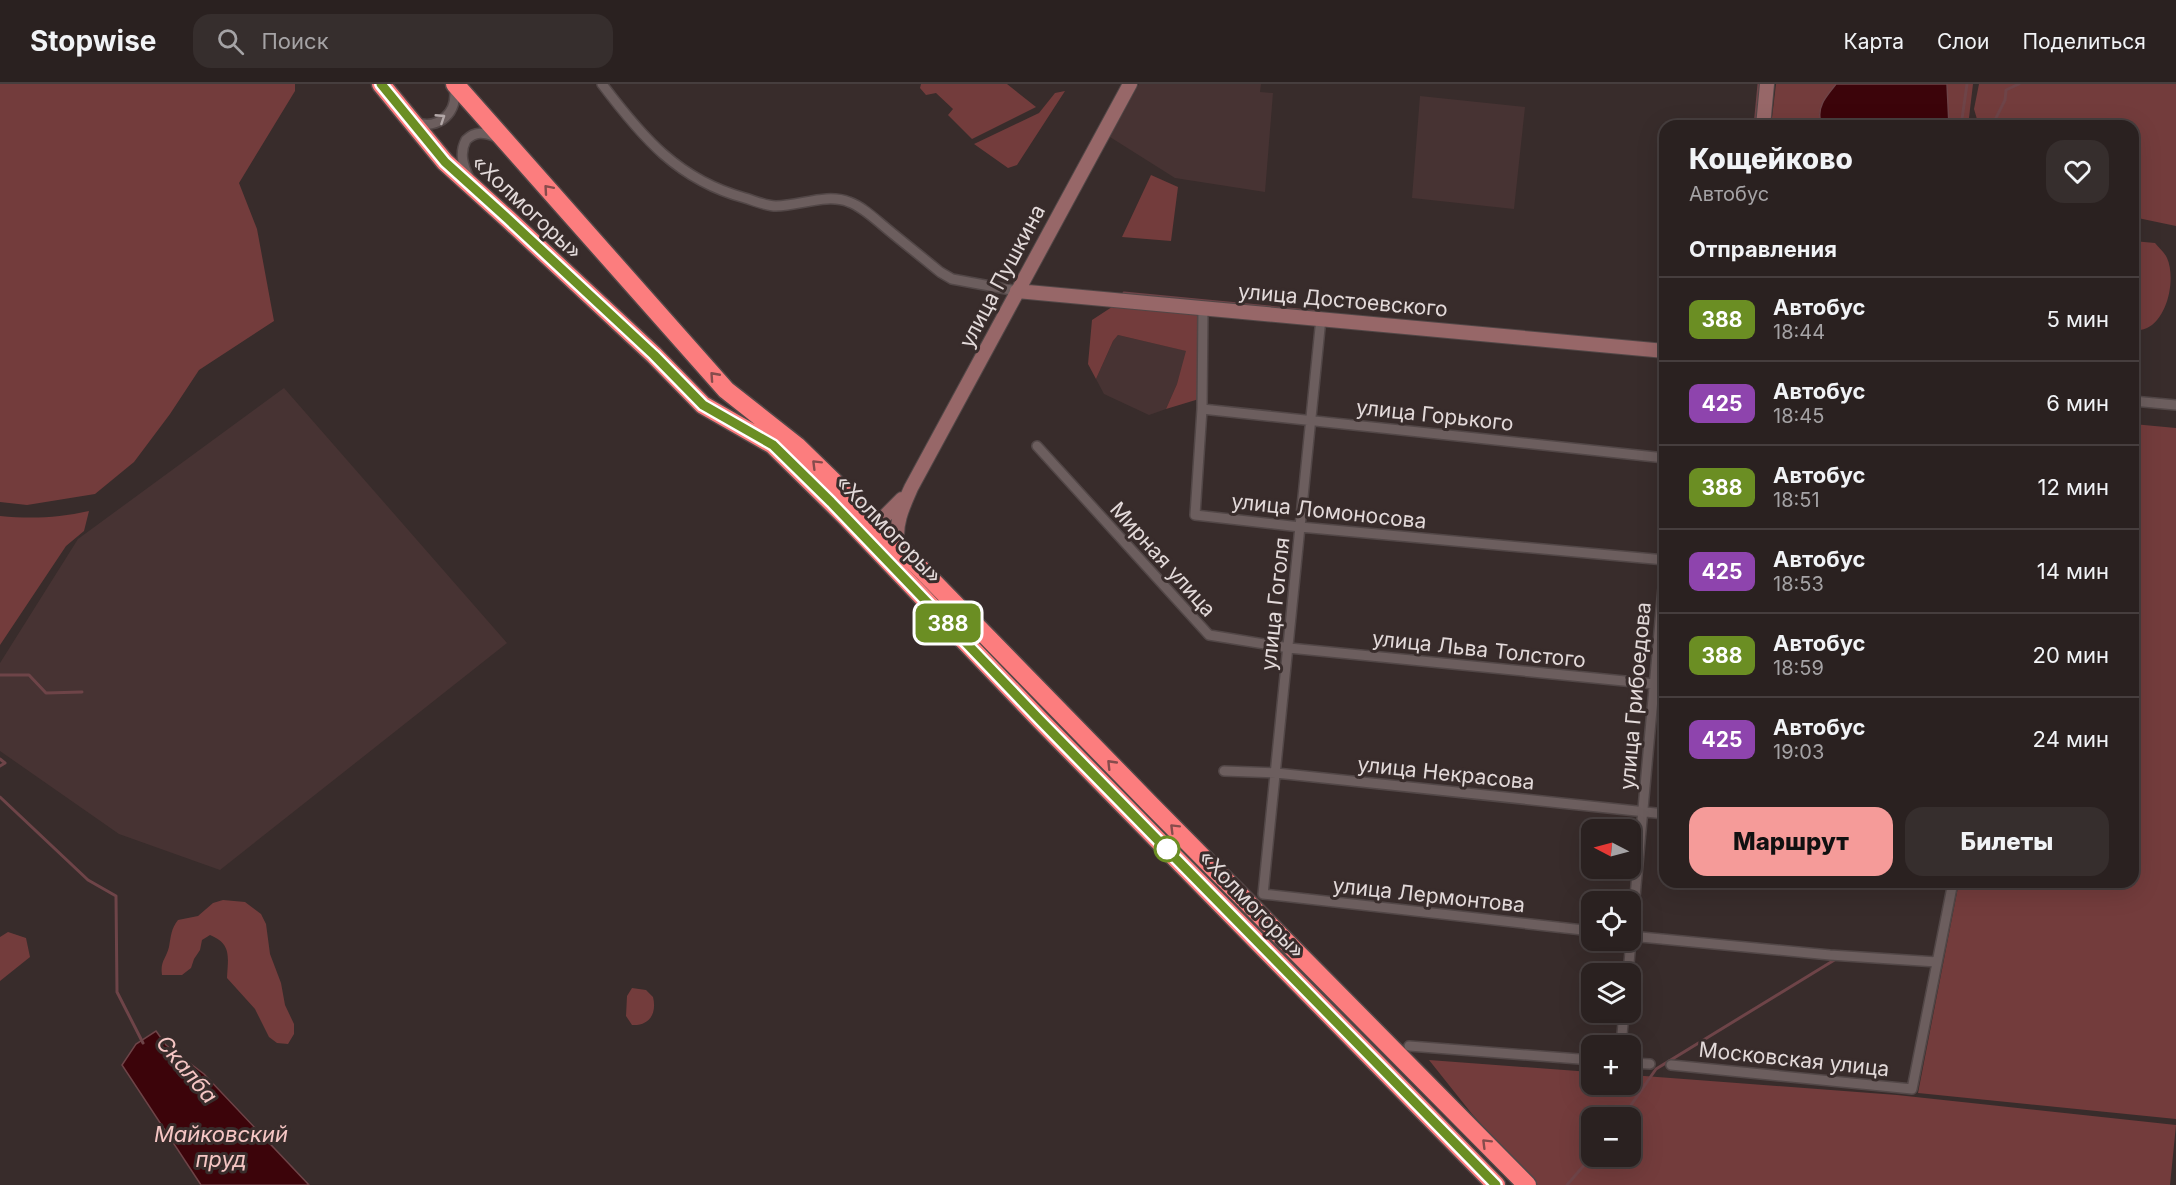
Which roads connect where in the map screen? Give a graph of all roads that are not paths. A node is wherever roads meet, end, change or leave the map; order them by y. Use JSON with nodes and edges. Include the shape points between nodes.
{"nodes":[{"id":1,"x":381,"y":84,"type":"edge"},
{"id":2,"x":454,"y":84,"type":"edge"},
{"id":3,"x":602,"y":84,"type":"edge"},
{"id":4,"x":1130,"y":84,"type":"edge"},
{"id":5,"x":1767,"y":84,"type":"edge"},
{"id":6,"x":405,"y":116,"type":"junction"},
{"id":7,"x":1764,"y":120,"type":"edge"},
{"id":8,"x":510,"y":146,"type":"junction"},
{"id":9,"x":473,"y":187,"type":"junction"},
{"id":10,"x":1017,"y":291,"type":"junction"},
{"id":11,"x":1203,"y":308,"type":"junction"},
{"id":12,"x":1321,"y":318,"type":"junction"},
{"id":13,"x":1659,"y":350,"type":"edge"},
{"id":14,"x":2139,"y":402,"type":"edge"},
{"id":15,"x":2176,"y":405,"type":"edge"},
{"id":16,"x":1202,"y":408,"type":"junction"},
{"id":17,"x":1312,"y":420,"type":"junction"},
{"id":18,"x":1036,"y":446,"type":"dead end"},
{"id":19,"x":1659,"y":457,"type":"edge"},
{"id":20,"x":911,"y":488,"type":"junction"},
{"id":21,"x":873,"y":520,"type":"junction"},
{"id":22,"x":1300,"y":527,"type":"junction"},
{"id":23,"x":897,"y":545,"type":"junction"},
{"id":24,"x":1659,"y":559,"type":"edge"},
{"id":25,"x":1289,"y":648,"type":"junction"},
{"id":26,"x":1659,"y":685,"type":"edge"},
{"id":27,"x":1659,"y":692,"type":"edge"},
{"id":28,"x":1224,"y":771,"type":"dead end"},
{"id":29,"x":1276,"y":773,"type":"junction"},
{"id":30,"x":1642,"y":812,"type":"junction"},
{"id":31,"x":1659,"y":813,"type":"edge"},
{"id":32,"x":1952,"y":888,"type":"edge"},
{"id":33,"x":1635,"y":891,"type":"edge"},
{"id":34,"x":1263,"y":894,"type":"joint"},
{"id":35,"x":1581,"y":930,"type":"edge"},
{"id":36,"x":1641,"y":937,"type":"edge"},
{"id":37,"x":1937,"y":962,"type":"junction"},
{"id":38,"x":1409,"y":1046,"type":"dead end"},
{"id":39,"x":1581,"y":1059,"type":"edge"},
{"id":40,"x":1641,"y":1064,"type":"edge"},
{"id":41,"x":1650,"y":1064,"type":"dead end"},
{"id":42,"x":1671,"y":1065,"type":"dead end"},
{"id":43,"x":1496,"y":1185,"type":"edge"},
{"id":44,"x":1527,"y":1185,"type":"edge"}],
"edges":[{"from":1,"to":6,"type":"highway","name":"«Холмогоры»"},
{"from":6,"to":2,"type":"street","one_way":true,"via":[[422,125],[441,121],[453,107]]},
{"from":2,"to":8,"type":"highway","name":"«Холмогоры»"},
{"from":3,"to":10,"type":"street","via":[[631,122],[691,177],[730,194],[774,206],[831,198],[849,202],[952,279]]},
{"from":4,"to":10,"type":"street","name":"улица Пушкина"},
{"from":5,"to":7,"type":"street"},
{"from":6,"to":9,"type":"highway","name":"«Холмогоры»"},
{"from":8,"to":9,"type":"street","via":[[485,133],[466,140],[462,161]]},
{"from":21,"to":8,"type":"highway","name":"«Холмогоры»","one_way":true,"via":[[797,446],[726,390]]},
{"from":9,"to":43,"type":"highway","name":"«Холмогоры»","via":[[703,405],[773,445]]},
{"from":10,"to":11,"type":"street","name":"улица Достоевского"},
{"from":10,"to":20,"type":"street","name":"улица Пушкина"},
{"from":11,"to":12,"type":"street","name":"улица Достоевского"},
{"from":11,"to":16,"type":"street","name":"улица Ломоносова"},
{"from":12,"to":13,"type":"street","name":"улица Достоевского"},
{"from":12,"to":17,"type":"street","name":"улица Гоголя"},
{"from":14,"to":15,"type":"street"},
{"from":16,"to":17,"type":"street","name":"улица Горького"},
{"from":16,"to":22,"type":"street","name":"улица Ломоносова","via":[[1195,515]]},
{"from":17,"to":19,"type":"street","name":"улица Горького"},
{"from":17,"to":22,"type":"street","name":"улица Гоголя"},
{"from":18,"to":25,"type":"street","name":"Мирная улица","via":[[1209,635]]},
{"from":20,"to":21,"type":"street","via":[[896,508]]},
{"from":20,"to":23,"type":"street","via":[[900,513]]},
{"from":21,"to":23,"type":"highway","name":"«Холмогоры»"},
{"from":22,"to":24,"type":"street","name":"улица Ломоносова"},
{"from":22,"to":25,"type":"street","name":"улица Гоголя"},
{"from":44,"to":23,"type":"highway","name":"«Холмогоры»","one_way":true},
{"from":25,"to":26,"type":"street","name":"улица Льва Толстого"},
{"from":25,"to":29,"type":"street","name":"улица Гоголя"},
{"from":27,"to":30,"type":"street","name":"улица Грибоедова"},
{"from":28,"to":29,"type":"street","name":"улица Некрасова"},
{"from":29,"to":30,"type":"street","name":"улица Некрасова"},
{"from":29,"to":34,"type":"street","name":"улица Гоголя"},
{"from":30,"to":31,"type":"street","name":"улица Некрасова"},
{"from":30,"to":33,"type":"street","name":"улица Грибоедова"},
{"from":32,"to":37,"type":"street"},
{"from":34,"to":35,"type":"street","name":"улица Лермонтова"},
{"from":36,"to":37,"type":"street"},
{"from":37,"to":42,"type":"street","name":"Московская улица","via":[[1912,1089]]},
{"from":38,"to":39,"type":"street"},
{"from":40,"to":41,"type":"street"}]}
